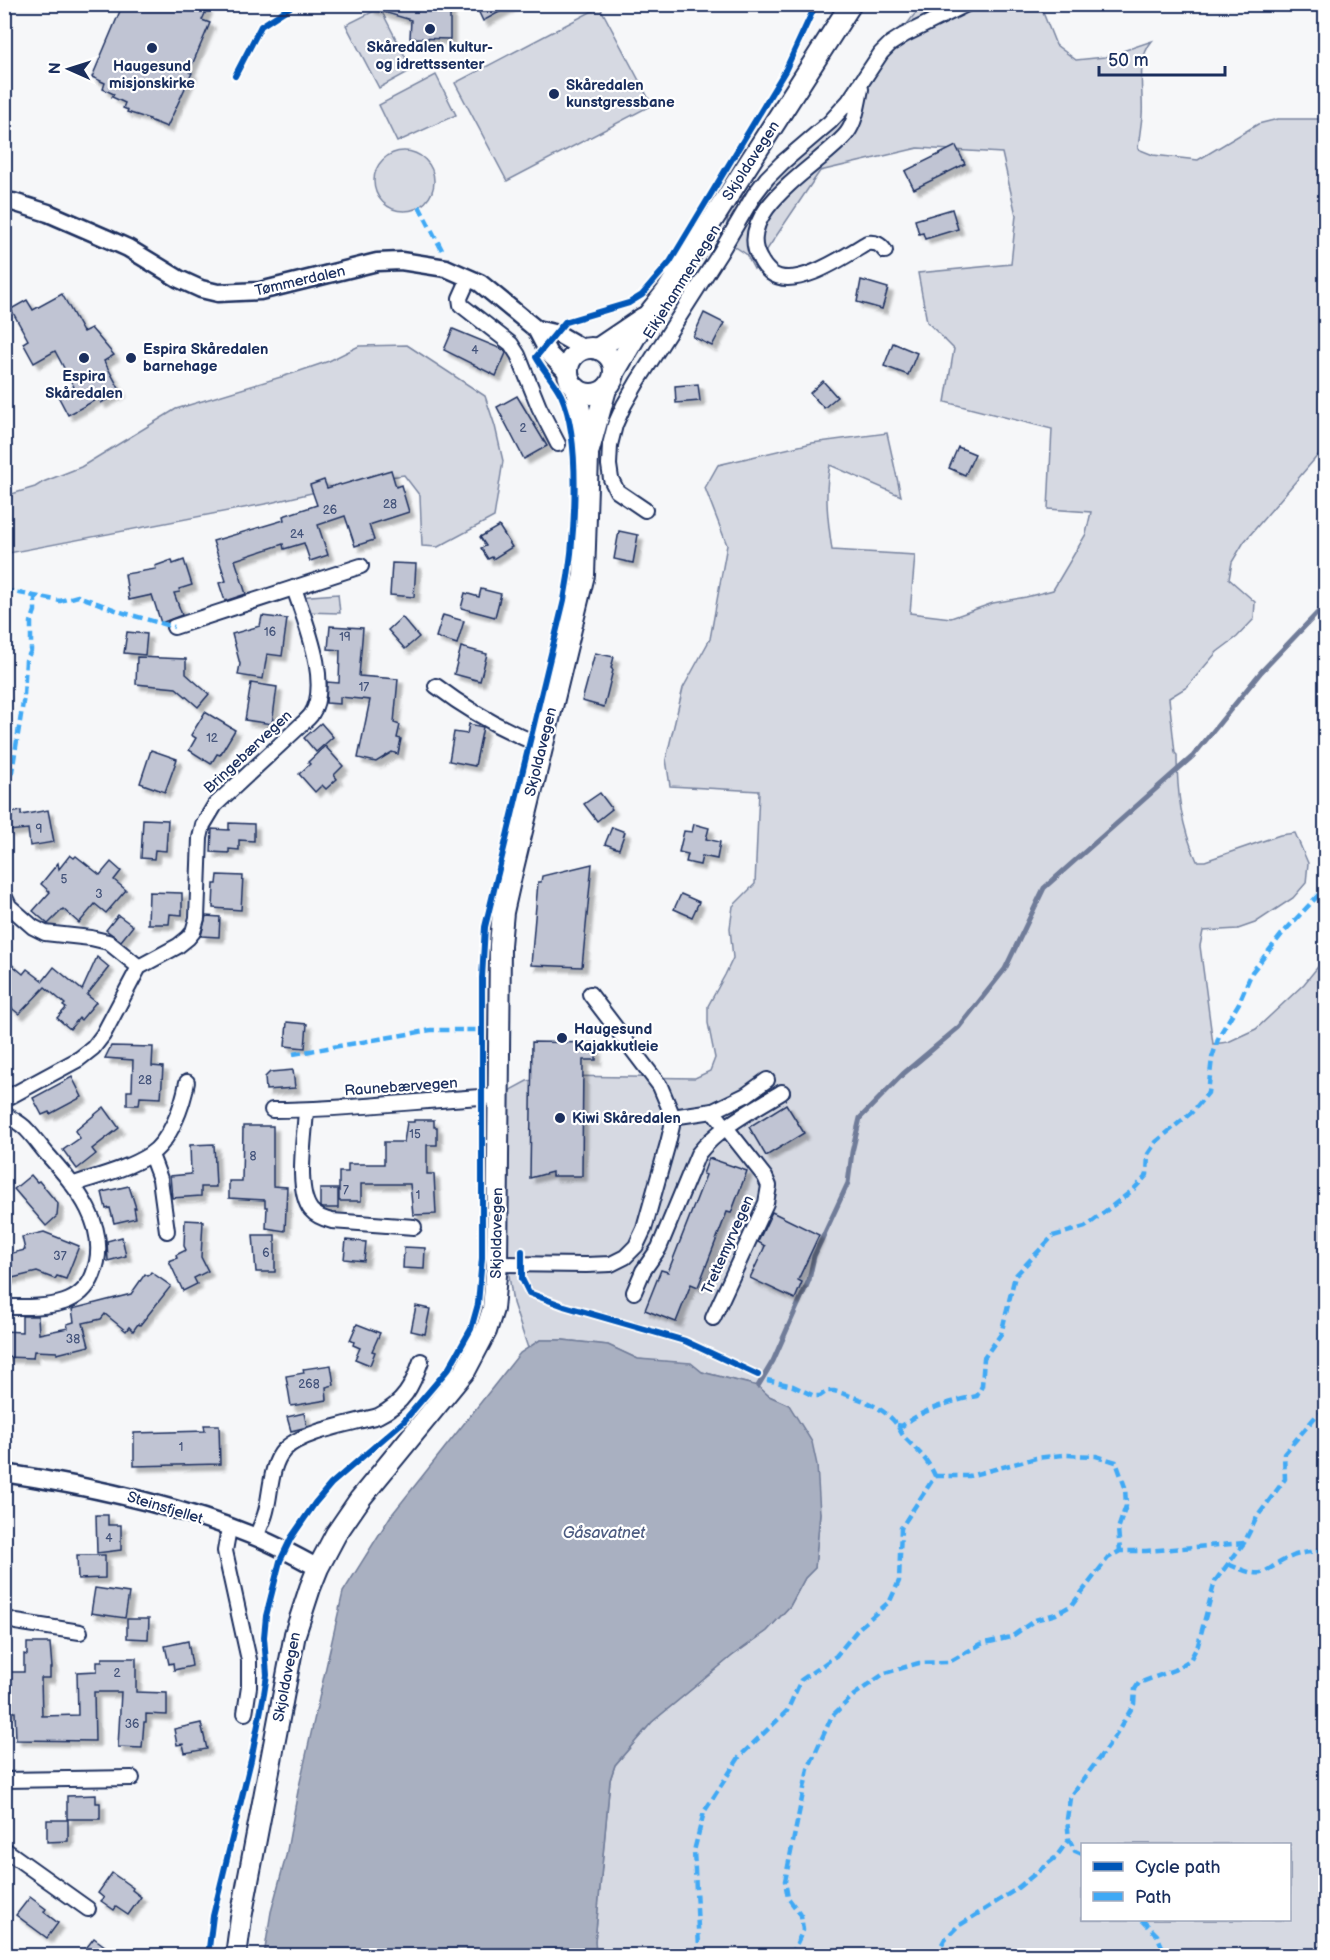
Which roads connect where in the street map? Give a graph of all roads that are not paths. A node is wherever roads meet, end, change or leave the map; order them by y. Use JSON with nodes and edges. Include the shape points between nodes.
{"nodes":[{"id":1,"x":851,"y":4,"type":"edge"},
{"id":2,"x":967,"y":4,"type":"edge"},
{"id":3,"x":863,"y":82,"type":"junction"},
{"id":4,"x":4,"y":202,"type":"edge"},
{"id":5,"x":885,"y":251,"type":"dead end"},
{"id":6,"x":469,"y":278,"type":"junction"},
{"id":7,"x":648,"y":315,"type":"junction"},
{"id":8,"x":536,"y":329,"type":"junction"},
{"id":9,"x":591,"y":349,"type":"junction"},
{"id":10,"x":572,"y":381,"type":"junction"},
{"id":11,"x":610,"y":381,"type":"junction"},
{"id":12,"x":558,"y":444,"type":"dead end"},
{"id":13,"x":588,"y":456,"type":"junction"},
{"id":14,"x":645,"y":510,"type":"dead end"},
{"id":15,"x":361,"y":566,"type":"dead end"},
{"id":16,"x":294,"y":588,"type":"junction"},
{"id":17,"x":174,"y":627,"type":"dead end"},
{"id":18,"x":436,"y":686,"type":"dead end"},
{"id":19,"x":543,"y":746,"type":"junction"},
{"id":20,"x":6,"y":904,"type":"edge"},
{"id":21,"x":139,"y":967,"type":"junction"},
{"id":22,"x":590,"y":994,"type":"dead end"},
{"id":23,"x":766,"y":1080,"type":"dead end"},
{"id":24,"x":187,"y":1082,"type":"dead end"},
{"id":25,"x":782,"y":1092,"type":"dead end"},
{"id":26,"x":498,"y":1096,"type":"junction"},
{"id":27,"x":4,"y":1102,"type":"edge"},
{"id":28,"x":272,"y":1110,"type":"dead end"},
{"id":29,"x":306,"y":1110,"type":"junction"},
{"id":30,"x":713,"y":1111,"type":"junction"},
{"id":31,"x":4,"y":1114,"type":"edge"},
{"id":32,"x":672,"y":1117,"type":"junction"},
{"id":33,"x":725,"y":1127,"type":"junction"},
{"id":34,"x":151,"y":1155,"type":"junction"},
{"id":35,"x":74,"y":1184,"type":"junction"},
{"id":36,"x":414,"y":1227,"type":"dead end"},
{"id":37,"x":167,"y":1231,"type":"dead end"},
{"id":38,"x":497,"y":1264,"type":"junction"},
{"id":39,"x":634,"y":1292,"type":"dead end"},
{"id":40,"x":4,"y":1307,"type":"edge"},
{"id":41,"x":713,"y":1318,"type":"dead end"},
{"id":42,"x":421,"y":1361,"type":"dead end"},
{"id":43,"x":4,"y":1473,"type":"edge"},
{"id":44,"x":229,"y":1528,"type":"junction"},
{"id":45,"x":256,"y":1537,"type":"junction"},
{"id":46,"x":318,"y":1568,"type":"junction"},
{"id":47,"x":4,"y":1617,"type":"edge"},
{"id":48,"x":80,"y":1632,"type":"dead end"},
{"id":49,"x":245,"y":1713,"type":"dead end"},
{"id":50,"x":132,"y":1778,"type":"dead end"},
{"id":51,"x":4,"y":1780,"type":"edge"},
{"id":52,"x":4,"y":1849,"type":"edge"},
{"id":53,"x":88,"y":1909,"type":"dead end"},
{"id":54,"x":236,"y":1956,"type":"edge"}],
"edges":[{"from":1,"to":7,"type":"main road","name":"Skjoldavegen"},
{"from":2,"to":3,"type":"street","name":"Eikjehammervegen","via":[[890,44]]},
{"from":3,"to":5,"type":"street","via":[[851,128],[775,200],[755,230],[754,242],[765,268],[783,279],[815,271],[867,243],[874,242]]},
{"from":3,"to":14,"type":"street","name":"Eikjehammervegen","via":[[830,122],[767,178],[624,405],[610,445],[611,480],[616,491]]},
{"from":4,"to":6,"type":"street","name":"Tømmerdalen","via":[[48,213],[128,248],[179,279],[218,292],[260,291],[377,262],[401,261],[446,268]]},
{"from":6,"to":8,"type":"street","name":"Tømmerdalen"},
{"from":6,"to":12,"type":"street","via":[[461,305],[511,344]]},
{"from":7,"to":9,"type":"main road","name":"Skjoldavegen"},
{"from":7,"to":11,"type":"main road","name":"Skjoldavegen"},
{"from":8,"to":9,"type":"street","name":"Tømmerdalen"},
{"from":8,"to":10,"type":"street","name":"Tømmerdalen","via":[[549,354]]},
{"from":9,"to":10,"type":"main road","via":[[572,359]]},
{"from":9,"to":11,"type":"main road","via":[[610,357]]},
{"from":10,"to":11,"type":"main road","via":[[591,394]]},
{"from":10,"to":13,"type":"main road","name":"Skjoldavegen"},
{"from":11,"to":13,"type":"main road","name":"Skjoldavegen"},
{"from":13,"to":19,"type":"main road","name":"Skjoldavegen","via":[[584,574]]},
{"from":15,"to":16,"type":"street"},
{"from":16,"to":17,"type":"street"},
{"from":16,"to":21,"type":"street","name":"Bringebærvegen","via":[[317,664],[318,686],[312,714],[207,815],[200,838],[193,932],[178,946]]},
{"from":18,"to":19,"type":"street","via":[[473,712]]},
{"from":19,"to":26,"type":"main road","name":"Skjoldavegen","via":[[503,912],[498,977]]},
{"from":20,"to":21,"type":"street","via":[[45,933],[108,942]]},
{"from":21,"to":27,"type":"street","via":[[93,1048]]},
{"from":22,"to":32,"type":"street","via":[[660,1086]]},
{"from":23,"to":30,"type":"street"},
{"from":24,"to":34,"type":"street","via":[[170,1129]]},
{"from":25,"to":33,"type":"street"},
{"from":26,"to":29,"type":"street","name":"Raunebærvegen"},
{"from":26,"to":38,"type":"main road","name":"Skjoldavegen"},
{"from":28,"to":29,"type":"street","name":"Raunebærvegen"},
{"from":29,"to":36,"type":"street","via":[[303,1183],[311,1210],[332,1221]]},
{"from":30,"to":32,"type":"street"},
{"from":30,"to":33,"type":"street","name":"Trettemyrvegen"},
{"from":31,"to":35,"type":"street","via":[[26,1129]]},
{"from":32,"to":38,"type":"street","via":[[644,1229],[626,1257],[595,1265]]},
{"from":33,"to":39,"type":"street","via":[[698,1154],[659,1248]]},
{"from":33,"to":41,"type":"street","name":"Trettemyrvegen","via":[[769,1186]]},
{"from":34,"to":35,"type":"street"},
{"from":34,"to":37,"type":"street","via":[[160,1179]]},
{"from":35,"to":40,"type":"street","via":[[86,1202],[99,1248],[90,1283],[64,1302]]},
{"from":38,"to":46,"type":"main road","name":"Skjoldavegen","via":[[493,1309],[465,1371],[360,1499]]},
{"from":42,"to":45,"type":"street","via":[[412,1385],[388,1411],[294,1441],[282,1451]]},
{"from":43,"to":44,"type":"street","name":"Steinsfjellet","via":[[115,1494]]},
{"from":44,"to":45,"type":"street","name":"Steinsfjellet"},
{"from":44,"to":49,"type":"street","via":[[225,1551],[249,1660]]},
{"from":45,"to":46,"type":"street","name":"Steinsfjellet"},
{"from":46,"to":54,"type":"main road","name":"Skjoldavegen","via":[[295,1634]]},
{"from":47,"to":48,"type":"street"},
{"from":50,"to":51,"type":"street"},
{"from":52,"to":53,"type":"street"}]}
